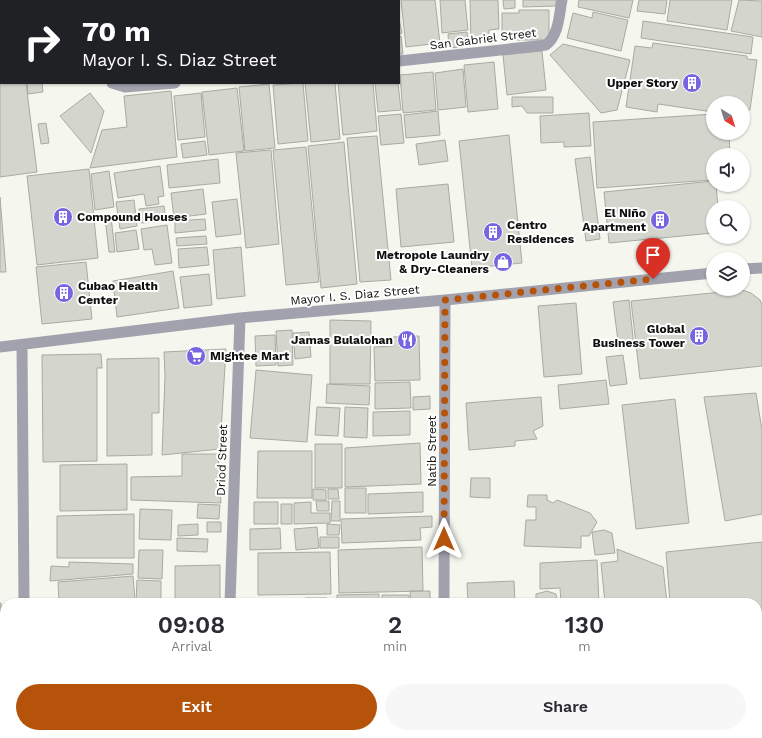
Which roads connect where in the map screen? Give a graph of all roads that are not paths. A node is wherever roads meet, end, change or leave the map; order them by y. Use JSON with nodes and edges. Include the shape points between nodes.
{"nodes":[{"id":1,"x":562,"y":0,"type":"edge"},
{"id":2,"x":400,"y":61,"type":"edge"},
{"id":3,"x":115,"y":84,"type":"edge"},
{"id":4,"x":162,"y":84,"type":"edge"},
{"id":5,"x":762,"y":268,"type":"edge"},
{"id":6,"x":750,"y":269,"type":"edge"},
{"id":7,"x":706,"y":273,"type":"edge"},
{"id":8,"x":445,"y":300,"type":"junction"},
{"id":9,"x":240,"y":318,"type":"junction"},
{"id":10,"x":22,"y":344,"type":"junction"},
{"id":11,"x":0,"y":347,"type":"edge"},
{"id":12,"x":24,"y":598,"type":"edge"},
{"id":13,"x":230,"y":598,"type":"edge"},
{"id":14,"x":444,"y":598,"type":"edge"}],
"edges":[{"from":1,"to":2,"type":"street","name":"San Gabriel Street","via":[[556,32],[546,45]]},
{"from":3,"to":4,"type":"street","via":[[125,87]]},
{"from":5,"to":6,"type":"street"},
{"from":7,"to":8,"type":"street","name":"Mayor I. S. Diaz Street"},
{"from":8,"to":9,"type":"street","name":"Mayor I. S. Diaz Street"},
{"from":8,"to":14,"type":"street","name":"Natib Street"},
{"from":9,"to":10,"type":"street","name":"Mayor I. S. Diaz Street"},
{"from":9,"to":13,"type":"street","name":"Driod Street"},
{"from":10,"to":11,"type":"street","name":"Mayor I. S. Diaz Street"},
{"from":10,"to":12,"type":"street"}]}
